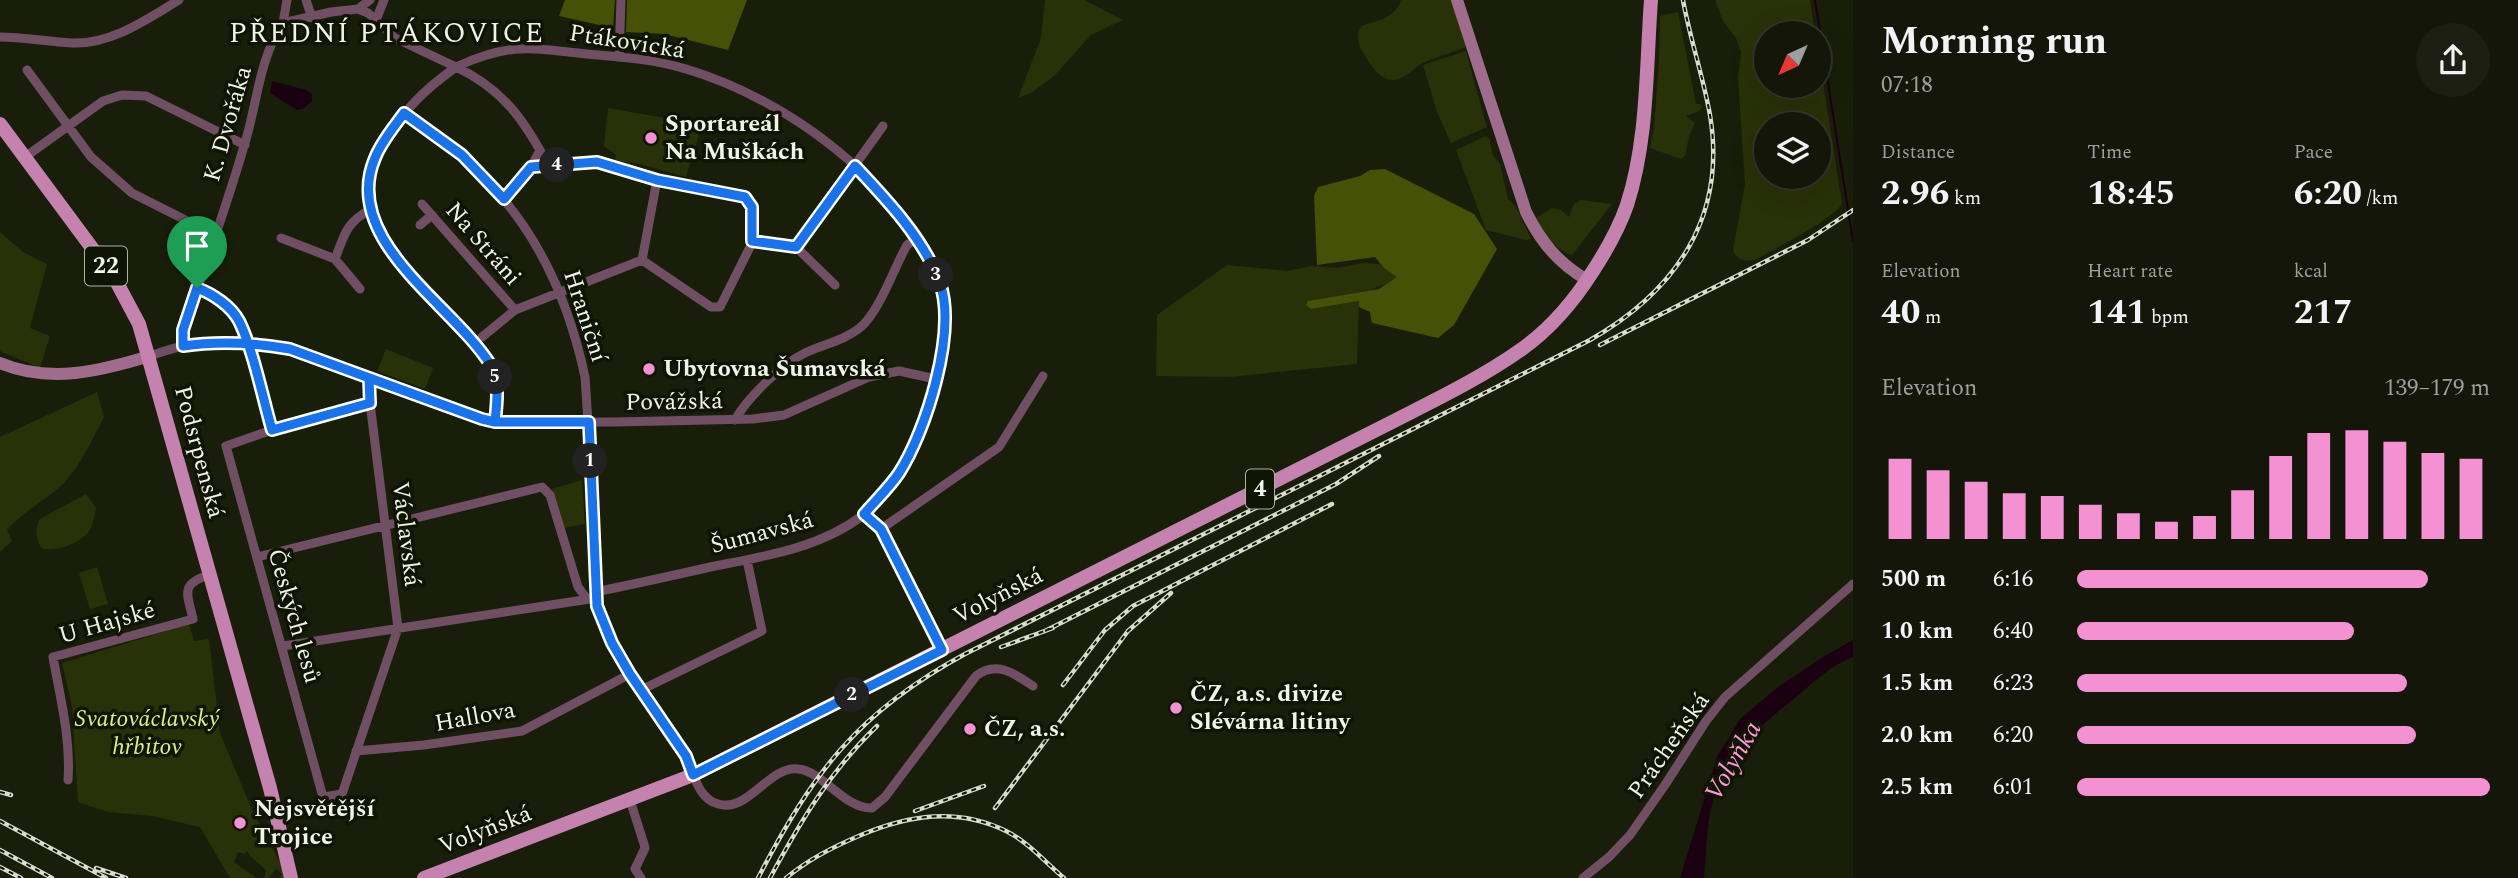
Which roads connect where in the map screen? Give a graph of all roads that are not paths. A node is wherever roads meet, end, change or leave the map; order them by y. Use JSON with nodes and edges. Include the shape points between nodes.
{"nodes":[{"id":1,"x":178,"y":0,"type":"edge"},
{"id":2,"x":287,"y":0,"type":"edge"},
{"id":3,"x":306,"y":0,"type":"edge"},
{"id":4,"x":370,"y":0,"type":"edge"},
{"id":5,"x":384,"y":0,"type":"edge"},
{"id":6,"x":621,"y":0,"type":"edge"},
{"id":7,"x":1457,"y":0,"type":"edge"},
{"id":8,"x":1650,"y":0,"type":"edge"},
{"id":9,"x":358,"y":9,"type":"junction"},
{"id":10,"x":312,"y":18,"type":"junction"},
{"id":11,"x":376,"y":20,"type":"junction"},
{"id":12,"x":284,"y":23,"type":"junction"},
{"id":13,"x":0,"y":37,"type":"edge"},
{"id":14,"x":619,"y":57,"type":"junction"},
{"id":15,"x":456,"y":67,"type":"junction"},
{"id":16,"x":27,"y":70,"type":"dead end"},
{"id":17,"x":404,"y":113,"type":"junction"},
{"id":18,"x":0,"y":124,"type":"edge"},
{"id":19,"x":67,"y":126,"type":"junction"},
{"id":20,"x":883,"y":126,"type":"dead end"},
{"id":21,"x":245,"y":145,"type":"junction"},
{"id":22,"x":540,"y":150,"type":"junction"},
{"id":23,"x":25,"y":157,"type":"junction"},
{"id":24,"x":548,"y":165,"type":"junction"},
{"id":25,"x":855,"y":166,"type":"junction"},
{"id":26,"x":531,"y":167,"type":"junction"},
{"id":27,"x":657,"y":180,"type":"junction"},
{"id":28,"x":504,"y":199,"type":"junction"},
{"id":29,"x":422,"y":204,"type":"dead end"},
{"id":30,"x":370,"y":209,"type":"junction"},
{"id":31,"x":432,"y":215,"type":"junction"},
{"id":32,"x":420,"y":225,"type":"dead end"},
{"id":33,"x":215,"y":235,"type":"junction"},
{"id":34,"x":281,"y":238,"type":"dead end"},
{"id":35,"x":916,"y":239,"type":"junction"},
{"id":36,"x":752,"y":241,"type":"junction"},
{"id":37,"x":796,"y":247,"type":"junction"},
{"id":38,"x":335,"y":259,"type":"junction"},
{"id":39,"x":642,"y":260,"type":"junction"},
{"id":40,"x":1587,"y":280,"type":"junction"},
{"id":41,"x":835,"y":285,"type":"dead end"},
{"id":42,"x":197,"y":288,"type":"junction"},
{"id":43,"x":360,"y":289,"type":"dead end"},
{"id":44,"x":561,"y":292,"type":"junction"},
{"id":45,"x":515,"y":310,"type":"junction"},
{"id":46,"x":482,"y":337,"type":"dead end"},
{"id":47,"x":247,"y":345,"type":"junction"},
{"id":48,"x":183,"y":346,"type":"junction"},
{"id":49,"x":150,"y":356,"type":"junction"},
{"id":50,"x":0,"y":363,"type":"edge"},
{"id":51,"x":1044,"y":376,"type":"dead end"},
{"id":52,"x":369,"y":378,"type":"junction"},
{"id":53,"x":936,"y":379,"type":"junction"},
{"id":54,"x":370,"y":403,"type":"junction"},
{"id":55,"x":735,"y":420,"type":"junction"},
{"id":56,"x":495,"y":422,"type":"junction"},
{"id":57,"x":589,"y":422,"type":"junction"},
{"id":58,"x":272,"y":430,"type":"junction"},
{"id":59,"x":864,"y":514,"type":"junction"},
{"id":60,"x":386,"y":524,"type":"junction"},
{"id":61,"x":881,"y":529,"type":"junction"},
{"id":62,"x":257,"y":557,"type":"junction"},
{"id":63,"x":747,"y":560,"type":"junction"},
{"id":64,"x":209,"y":575,"type":"junction"},
{"id":65,"x":1853,"y":584,"type":"edge"},
{"id":66,"x":592,"y":596,"type":"junction"},
{"id":67,"x":398,"y":628,"type":"junction"},
{"id":68,"x":282,"y":646,"type":"junction"},
{"id":69,"x":942,"y":650,"type":"junction"},
{"id":70,"x":630,"y":674,"type":"junction"},
{"id":71,"x":1034,"y":686,"type":"dead end"},
{"id":72,"x":641,"y":690,"type":"junction"},
{"id":73,"x":356,"y":751,"type":"junction"},
{"id":74,"x":693,"y":775,"type":"junction"},
{"id":75,"x":68,"y":780,"type":"dead end"},
{"id":76,"x":270,"y":788,"type":"junction"},
{"id":77,"x":323,"y":797,"type":"joint"},
{"id":78,"x":631,"y":800,"type":"junction"},
{"id":79,"x":291,"y":878,"type":"edge"},
{"id":80,"x":299,"y":878,"type":"edge"},
{"id":81,"x":424,"y":878,"type":"edge"},
{"id":82,"x":640,"y":878,"type":"edge"},
{"id":83,"x":1584,"y":878,"type":"edge"}],
"edges":[{"from":1,"to":13,"type":"street","via":[[106,37],[75,43]]},
{"from":2,"to":12,"type":"street"},
{"from":3,"to":10,"type":"street"},
{"from":4,"to":9,"type":"street"},
{"from":5,"to":11,"type":"street"},
{"from":6,"to":14,"type":"street"},
{"from":7,"to":40,"type":"street","via":[[1526,212],[1559,261]]},
{"from":8,"to":40,"type":"main road","number":"4","via":[[1644,111],[1634,176],[1626,207]]},
{"from":9,"to":10,"type":"street"},
{"from":9,"to":11,"type":"street"},
{"from":10,"to":12,"type":"street"},
{"from":11,"to":15,"type":"street","via":[[395,38]]},
{"from":12,"to":21,"type":"street","name":"K. Dvořáka","via":[[263,71]]},
{"from":14,"to":15,"type":"street","name":"Ptákovická","via":[[531,47],[505,49]]},
{"from":14,"to":25,"type":"street","name":"Ptákovická","via":[[684,69],[753,95],[808,128]]},
{"from":15,"to":17,"type":"street","name":"Ptákovická"},
{"from":15,"to":22,"type":"street","via":[[492,89],[517,113]]},
{"from":16,"to":19,"type":"street"},
{"from":17,"to":28,"type":"street","name":"Hraniční","via":[[462,155]]},
{"from":17,"to":30,"type":"street","name":"Ptákovická","via":[[374,158],[369,175]]},
{"from":18,"to":23,"type":"main road","name":"Podsrpenská","number":"22"},
{"from":19,"to":21,"type":"street","via":[[103,101],[132,94],[146,96]]},
{"from":19,"to":23,"type":"street"},
{"from":19,"to":33,"type":"street","via":[[91,157],[132,193]]},
{"from":20,"to":25,"type":"street"},
{"from":21,"to":33,"type":"street","name":"K. Dvořáka"},
{"from":22,"to":24,"type":"street"},
{"from":22,"to":26,"type":"street"},
{"from":23,"to":49,"type":"main road","name":"Podsrpenská","number":"22","via":[[122,290]]},
{"from":24,"to":26,"type":"street"},
{"from":24,"to":27,"type":"street","via":[[597,162]]},
{"from":25,"to":35,"type":"street","name":"Ptákovická"},
{"from":25,"to":37,"type":"street"},
{"from":26,"to":28,"type":"street"},
{"from":27,"to":36,"type":"street","via":[[745,197],[752,207]]},
{"from":27,"to":39,"type":"street"},
{"from":28,"to":44,"type":"street","name":"Hraniční"},
{"from":29,"to":31,"type":"street","name":"Na Stráni"},
{"from":30,"to":38,"type":"street","via":[[348,226]]},
{"from":30,"to":56,"type":"street","via":[[393,254],[490,364],[498,392]]},
{"from":31,"to":32,"type":"street"},
{"from":31,"to":45,"type":"street","name":"Na Stráni"},
{"from":33,"to":42,"type":"street","name":"K. Dvořáka"},
{"from":34,"to":38,"type":"street"},
{"from":35,"to":53,"type":"street","name":"Ptákovická","via":[[940,283],[945,310]]},
{"from":35,"to":55,"type":"street","via":[[907,245],[864,323],[802,354],[742,406]]},
{"from":36,"to":37,"type":"street"},
{"from":36,"to":39,"type":"street","via":[[723,304],[716,308]]},
{"from":37,"to":41,"type":"street"},
{"from":38,"to":43,"type":"street"},
{"from":39,"to":44,"type":"street","name":"Na Stráni"},
{"from":40,"to":69,"type":"main road","name":"Volyňská","number":"4","via":[[1537,337],[1467,384]]},
{"from":42,"to":47,"type":"street","via":[[220,300],[239,319]]},
{"from":42,"to":48,"type":"street","name":"K. Dvořáka","via":[[183,330]]},
{"from":44,"to":45,"type":"street","name":"Na Stráni"},
{"from":44,"to":57,"type":"street","name":"Hraniční","via":[[580,353]]},
{"from":45,"to":46,"type":"street","name":"Na Stráni"},
{"from":47,"to":48,"type":"street"},
{"from":47,"to":52,"type":"street","via":[[290,349]]},
{"from":47,"to":58,"type":"street"},
{"from":48,"to":49,"type":"street"},
{"from":49,"to":50,"type":"street","via":[[62,375],[32,373]]},
{"from":49,"to":64,"type":"main road","name":"Podsrpenská","number":"22"},
{"from":51,"to":61,"type":"street","via":[[999,447]]},
{"from":52,"to":54,"type":"street","name":"Václavská"},
{"from":52,"to":56,"type":"street","name":"Povážská"},
{"from":53,"to":55,"type":"street","name":"Povážská","via":[[899,371],[869,377],[784,415]]},
{"from":53,"to":59,"type":"street","name":"Šumavská","via":[[922,428],[898,474]]},
{"from":54,"to":58,"type":"street"},
{"from":54,"to":60,"type":"street","name":"Václavská"},
{"from":55,"to":57,"type":"street","name":"Povážská"},
{"from":56,"to":57,"type":"street","name":"Povážská"},
{"from":57,"to":66,"type":"street","name":"Hraniční"},
{"from":58,"to":62,"type":"street","name":"Českých lesů","via":[[226,446]]},
{"from":59,"to":61,"type":"street"},
{"from":59,"to":63,"type":"street","name":"Šumavská","via":[[815,542]]},
{"from":60,"to":62,"type":"street"},
{"from":60,"to":66,"type":"street","name":"Hraniční","via":[[545,488],[578,587]]},
{"from":60,"to":67,"type":"street","name":"Václavská"},
{"from":61,"to":69,"type":"street"},
{"from":62,"to":68,"type":"street","name":"Českých lesů"},
{"from":63,"to":66,"type":"street","name":"Šumavská"},
{"from":63,"to":72,"type":"street","via":[[762,631]]},
{"from":64,"to":75,"type":"street","name":"U Hajské","via":[[188,586],[193,619],[53,657]]},
{"from":64,"to":76,"type":"main road","name":"Podsrpenská","number":"22"},
{"from":65,"to":83,"type":"street","name":"Prácheňská","via":[[1725,697],[1630,835]]},
{"from":66,"to":67,"type":"street","name":"Šumavská"},
{"from":66,"to":70,"type":"street","name":"Hraniční"},
{"from":67,"to":68,"type":"street","name":"Šumavská"},
{"from":67,"to":73,"type":"street","name":"Václavská"},
{"from":68,"to":77,"type":"street","name":"Českých lesů"},
{"from":69,"to":74,"type":"main road","name":"Volyňská","number":"4"},
{"from":70,"to":72,"type":"street","name":"Hraniční"},
{"from":70,"to":73,"type":"street","name":"Hallova","via":[[522,731]]},
{"from":71,"to":74,"type":"street","name":"Hraniční","via":[[999,668],[976,676],[886,797],[872,808],[858,806],[802,770],[783,772],[740,801],[724,805],[708,798]]},
{"from":72,"to":74,"type":"street","name":"Hraniční","via":[[686,756]]},
{"from":73,"to":77,"type":"street","name":"Václavská","via":[[342,794]]},
{"from":74,"to":78,"type":"main road","name":"Volyňská","number":"4"},
{"from":76,"to":79,"type":"main road","name":"Podsrpenská","number":"22"},
{"from":76,"to":80,"type":"main road","name":"Podsrpenská"},
{"from":78,"to":81,"type":"main road","name":"Volyňská","number":"4"},
{"from":78,"to":82,"type":"street","via":[[645,844],[635,869]]}]}
